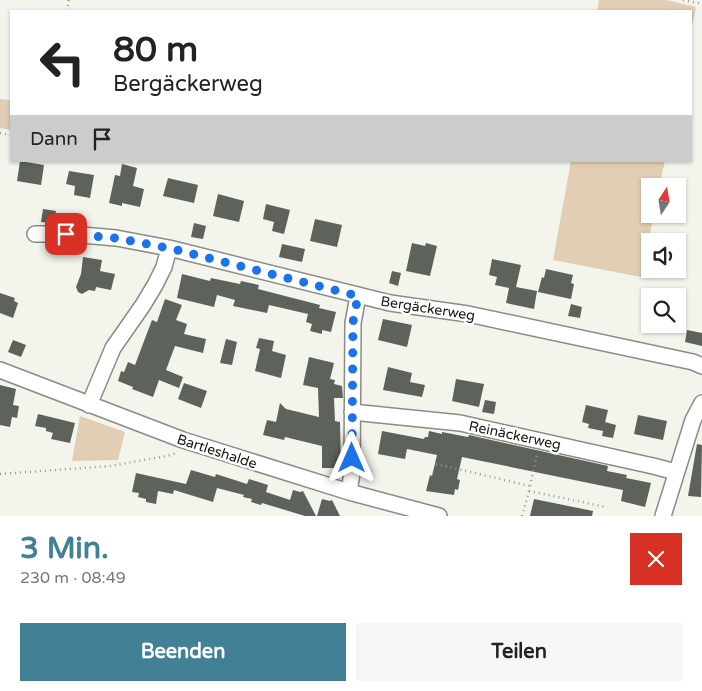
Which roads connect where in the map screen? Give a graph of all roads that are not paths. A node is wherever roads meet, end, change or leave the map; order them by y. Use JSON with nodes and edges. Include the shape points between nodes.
{"nodes":[{"id":1,"x":35,"y":234,"type":"dead end"},
{"id":2,"x":169,"y":248,"type":"junction"},
{"id":3,"x":358,"y":296,"type":"junction"},
{"id":4,"x":702,"y":366,"type":"edge"},
{"id":5,"x":0,"y":370,"type":"edge"},
{"id":6,"x":702,"y":403,"type":"edge"},
{"id":7,"x":89,"y":405,"type":"junction"},
{"id":8,"x":352,"y":412,"type":"junction"},
{"id":9,"x":676,"y":472,"type":"junction"},
{"id":10,"x":349,"y":492,"type":"junction"},
{"id":11,"x":438,"y":516,"type":"edge"},
{"id":12,"x":662,"y":516,"type":"edge"}],
"edges":[{"from":1,"to":2,"type":"street","name":"Bergäckerweg","via":[[116,238]]},
{"from":2,"to":3,"type":"street","name":"Bergäckerweg"},
{"from":2,"to":7,"type":"street","via":[[164,267],[143,305],[113,348]]},
{"from":3,"to":4,"type":"street","name":"Bergäckerweg","via":[[468,314]]},
{"from":3,"to":8,"type":"street","via":[[353,322]]},
{"from":5,"to":7,"type":"street","name":"Bartleshalde"},
{"from":6,"to":9,"type":"street"},
{"from":7,"to":10,"type":"street","name":"Bartleshalde","via":[[184,440]]},
{"from":8,"to":9,"type":"street","name":"Reinäckerweg","via":[[460,423]]},
{"from":8,"to":10,"type":"street"},
{"from":9,"to":12,"type":"street"},
{"from":10,"to":11,"type":"street","name":"Bartleshalde"}]}
